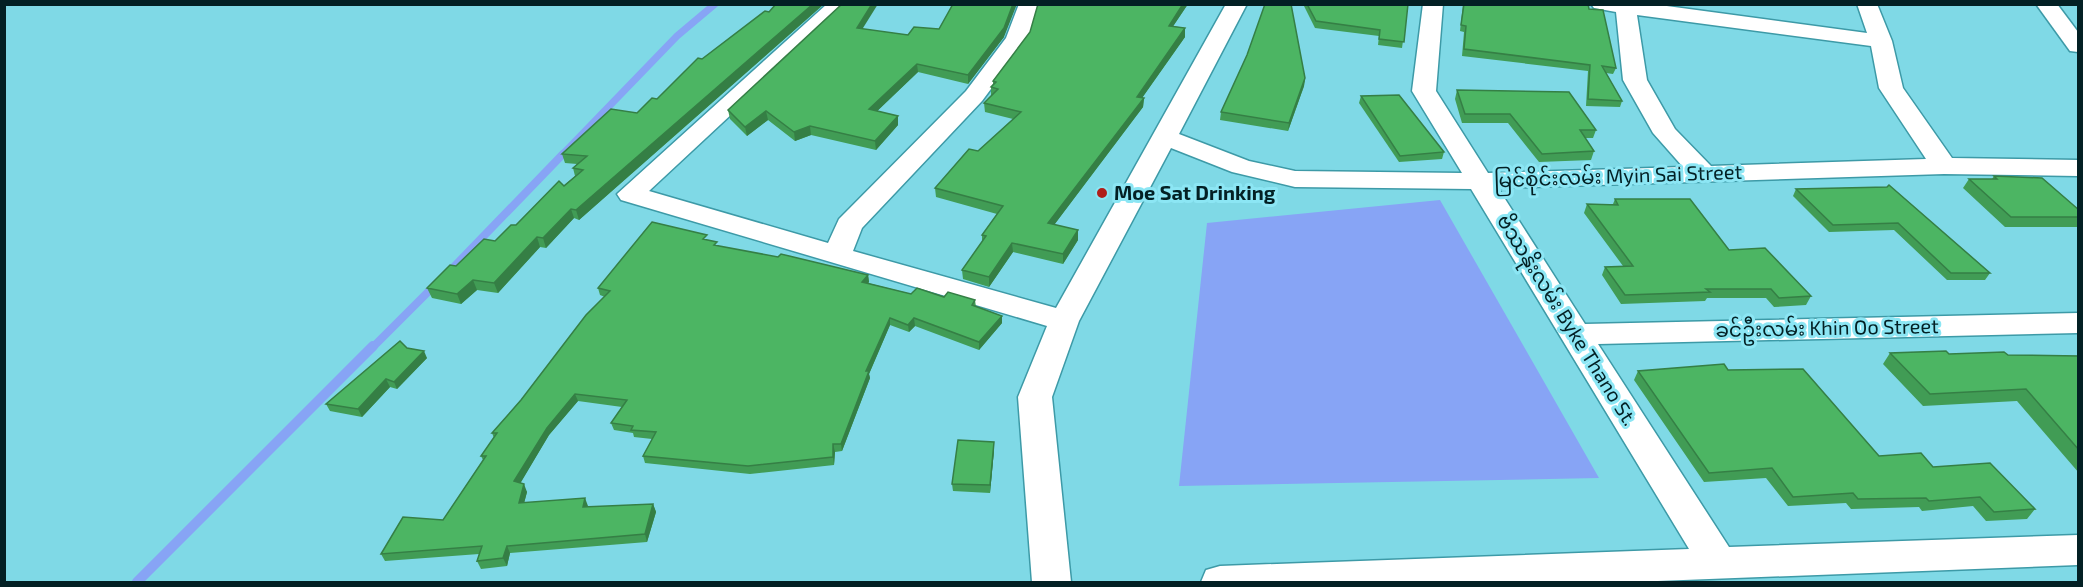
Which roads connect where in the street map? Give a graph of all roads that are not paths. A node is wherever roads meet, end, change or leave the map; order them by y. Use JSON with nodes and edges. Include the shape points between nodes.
{"nodes":[{"id":1,"x":840,"y":4,"type":"edge"},
{"id":2,"x":1029,"y":4,"type":"edge"},
{"id":3,"x":1237,"y":4,"type":"edge"},
{"id":4,"x":1433,"y":4,"type":"edge"},
{"id":5,"x":1601,"y":4,"type":"edge"},
{"id":6,"x":1866,"y":4,"type":"edge"},
{"id":7,"x":2046,"y":4,"type":"edge"},
{"id":8,"x":1626,"y":8,"type":"junction"},
{"id":9,"x":1881,"y":40,"type":"junction"},
{"id":10,"x":2079,"y":46,"type":"edge"},
{"id":11,"x":1164,"y":137,"type":"junction"},
{"id":12,"x":1944,"y":166,"type":"junction"},
{"id":13,"x":2079,"y":168,"type":"edge"},
{"id":14,"x":1704,"y":174,"type":"junction"},
{"id":15,"x":1480,"y":181,"type":"junction"},
{"id":16,"x":837,"y":255,"type":"junction"},
{"id":17,"x":1064,"y":321,"type":"junction"},
{"id":18,"x":2079,"y":323,"type":"edge"},
{"id":19,"x":1576,"y":334,"type":"junction"},
{"id":20,"x":2079,"y":550,"type":"edge"},
{"id":21,"x":1718,"y":562,"type":"junction"},
{"id":22,"x":1400,"y":578,"type":"edge"},
{"id":23,"x":1051,"y":582,"type":"edge"},
{"id":24,"x":1220,"y":582,"type":"edge"}],
"edges":[{"from":1,"to":16,"type":"street","via":[[630,194]]},
{"from":2,"to":16,"type":"street","via":[[1017,39],[974,96],[849,225]]},
{"from":3,"to":11,"type":"street"},
{"from":4,"to":15,"type":"street","name":"ဗိဿနိုးလမ်း Byke Thano St.","via":[[1424,91]]},
{"from":5,"to":8,"type":"street"},
{"from":6,"to":9,"type":"street"},
{"from":7,"to":10,"type":"street"},
{"from":8,"to":9,"type":"street"},
{"from":8,"to":14,"type":"street","via":[[1635,80],[1665,133]]},
{"from":9,"to":12,"type":"street","via":[[1891,88]]},
{"from":11,"to":15,"type":"street","name":"မြင်စိုင်းလမ်း Myin Sai Street","via":[[1241,166],[1295,179]]},
{"from":11,"to":17,"type":"street"},
{"from":12,"to":13,"type":"street","name":"မြင်စိုင်းလမ်း Myin Sai Street"},
{"from":12,"to":14,"type":"street","name":"မြင်စိုင်းလမ်း Myin Sai Street"},
{"from":14,"to":15,"type":"street","name":"မြင်စိုင်းလမ်း Myin Sai Street"},
{"from":15,"to":19,"type":"street","name":"ဗိဿနိုးလမ်း Byke Thano St."},
{"from":16,"to":17,"type":"street"},
{"from":17,"to":23,"type":"street","via":[[1035,397]]},
{"from":18,"to":19,"type":"street","name":"ခင်ဦးလမ်း Khin Oo Street"},
{"from":19,"to":21,"type":"street","name":"ဗိဿနိုးလမ်း Byke Thano St."},
{"from":20,"to":21,"type":"street"},
{"from":21,"to":22,"type":"street"},
{"from":22,"to":24,"type":"street"}]}
